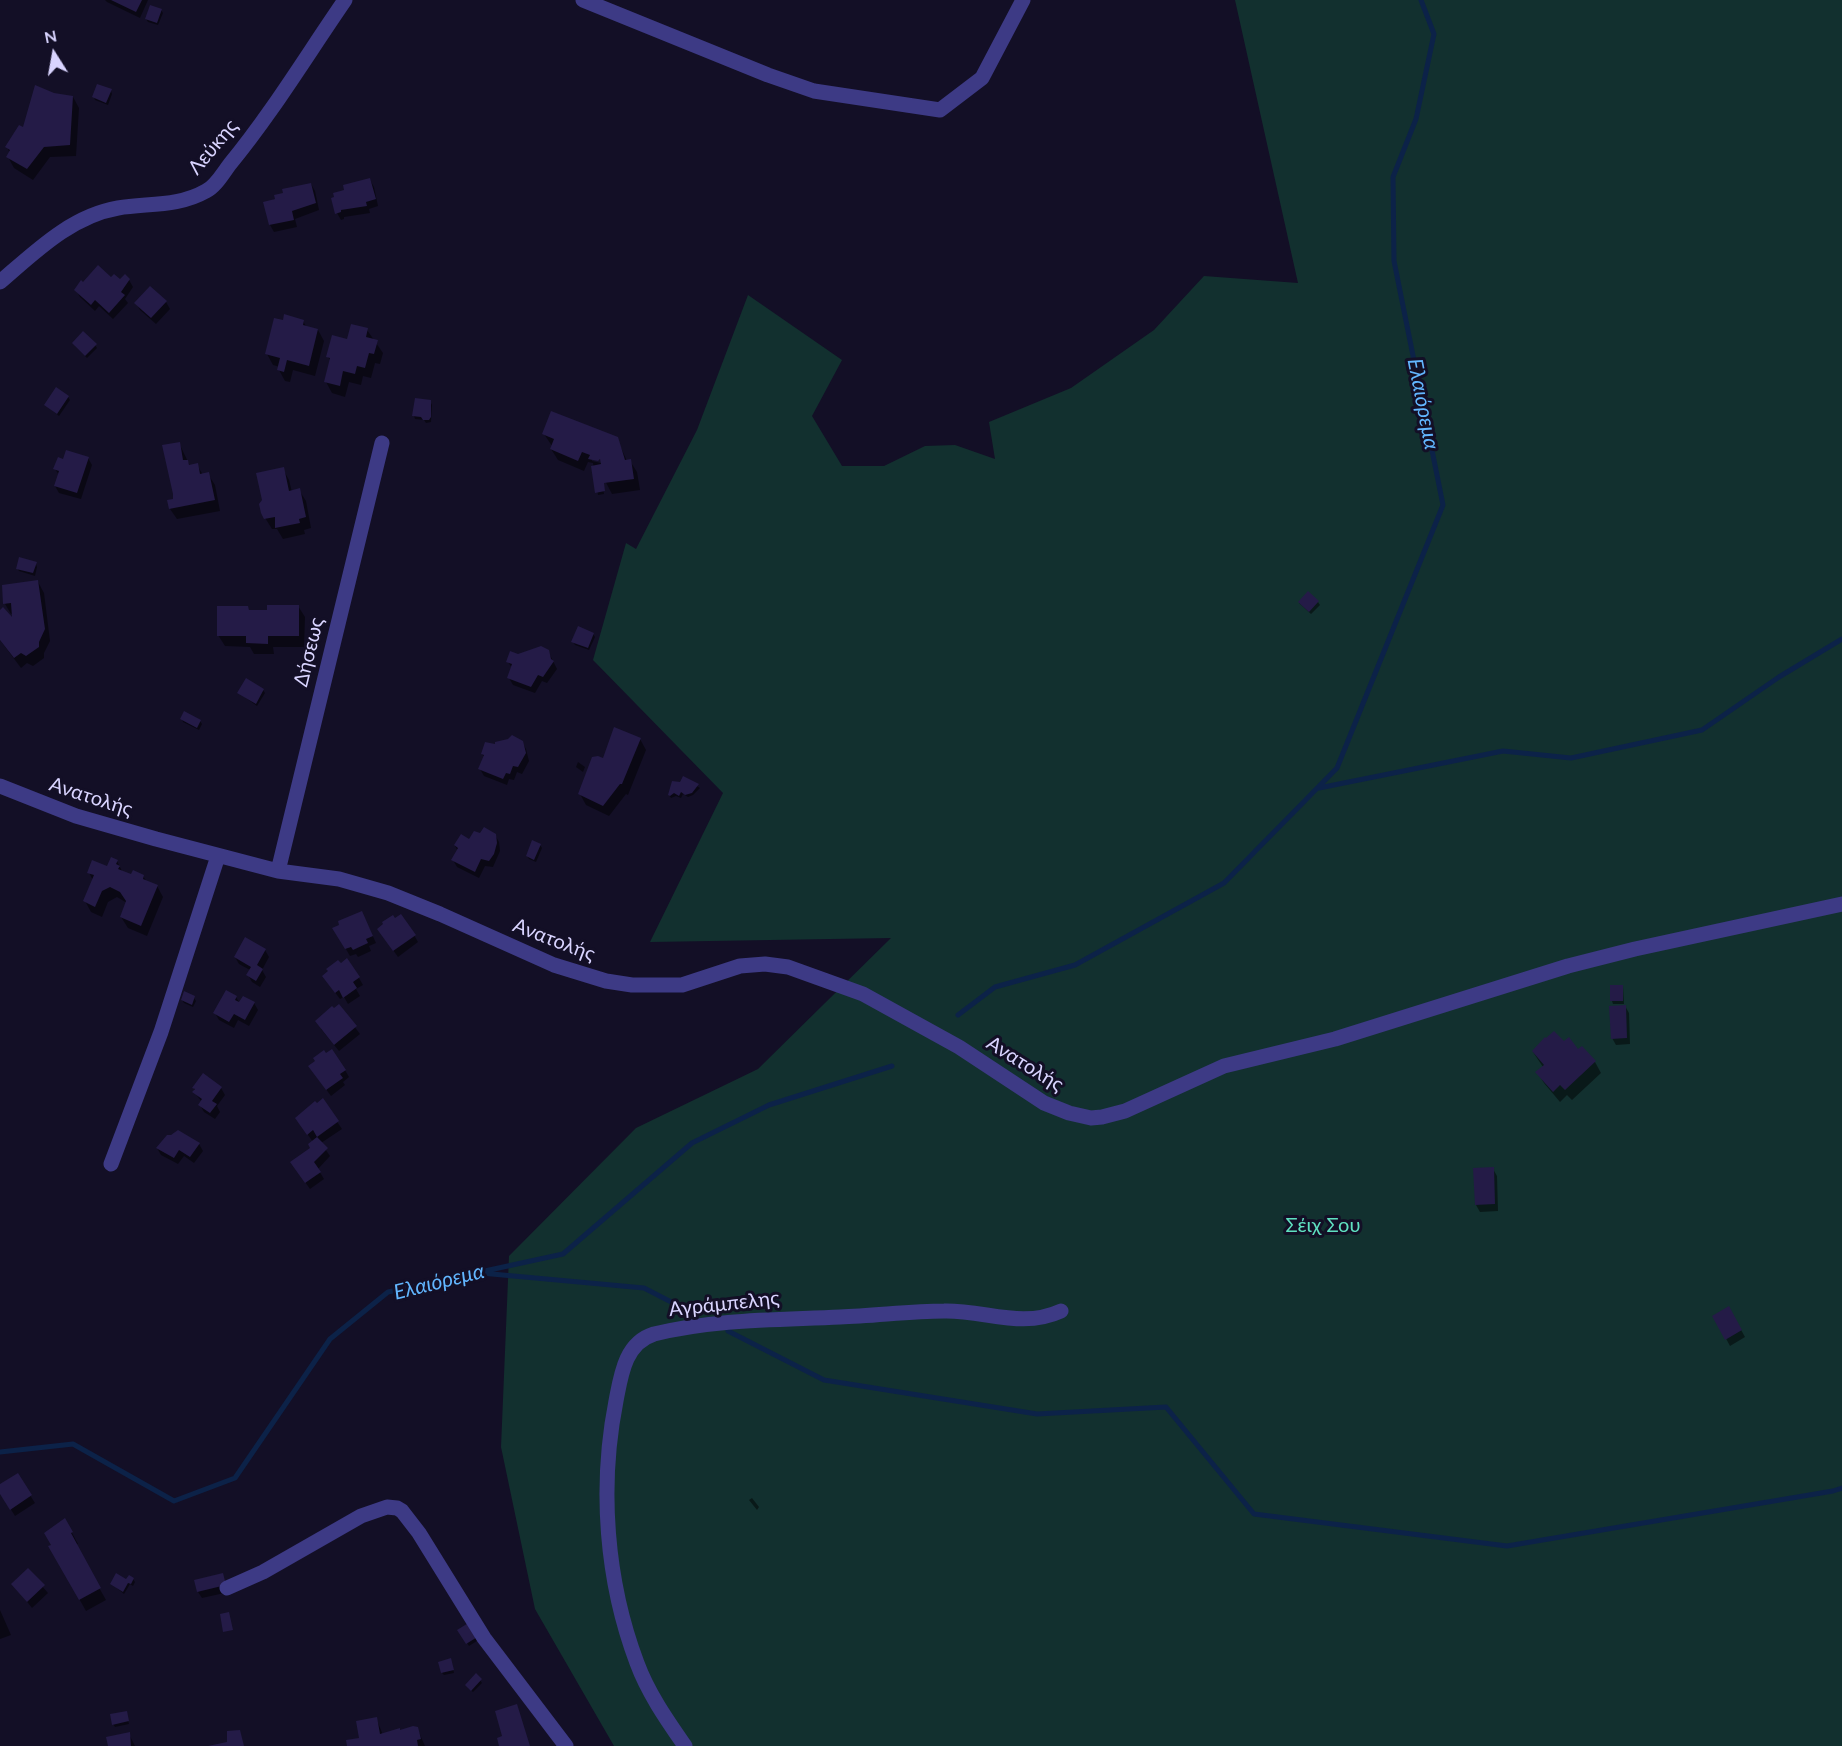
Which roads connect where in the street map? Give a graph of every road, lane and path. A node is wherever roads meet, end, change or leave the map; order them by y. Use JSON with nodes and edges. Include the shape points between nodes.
{"nodes":[{"id":1,"x":345,"y":0,"type":"edge"},
{"id":2,"x":583,"y":0,"type":"edge"},
{"id":3,"x":1023,"y":0,"type":"edge"},
{"id":4,"x":0,"y":282,"type":"edge"},
{"id":5,"x":382,"y":443,"type":"dead end"},
{"id":6,"x":0,"y":786,"type":"edge"},
{"id":7,"x":218,"y":856,"type":"junction"},
{"id":8,"x":278,"y":871,"type":"junction"},
{"id":9,"x":1842,"y":904,"type":"edge"},
{"id":10,"x":111,"y":1164,"type":"dead end"},
{"id":11,"x":1061,"y":1311,"type":"dead end"},
{"id":12,"x":227,"y":1588,"type":"dead end"},
{"id":13,"x":566,"y":1746,"type":"edge"},
{"id":14,"x":685,"y":1746,"type":"edge"}],
"edges":[{"from":1,"to":4,"type":"street","name":"Λεύκης","via":[[240,152],[209,190],[189,200],[86,216]]},
{"from":2,"to":3,"type":"street","via":[[814,91],[940,110],[982,78]]},
{"from":5,"to":8,"type":"street","name":"Δήσεως"},
{"from":6,"to":7,"type":"street","name":"Ανατολής","via":[[76,816]]},
{"from":7,"to":8,"type":"street","name":"Ανατολής"},
{"from":7,"to":10,"type":"street","via":[[161,1032]]},
{"from":8,"to":9,"type":"street","name":"Ανατολής","via":[[339,879],[388,893],[554,965],[617,983],[682,985],[740,966],[788,967],[885,1006],[959,1047],[1044,1103],[1077,1116],[1097,1118],[1119,1113],[1224,1066],[1335,1039],[1568,966]]},
{"from":11,"to":14,"type":"street","name":"Αγράμπελης","via":[[1023,1320],[944,1311],[725,1321],[651,1335],[633,1348],[622,1371],[608,1448],[611,1553],[623,1619],[637,1664]]},
{"from":12,"to":13,"type":"street","via":[[361,1516],[397,1508],[419,1533],[484,1638]]}]}
